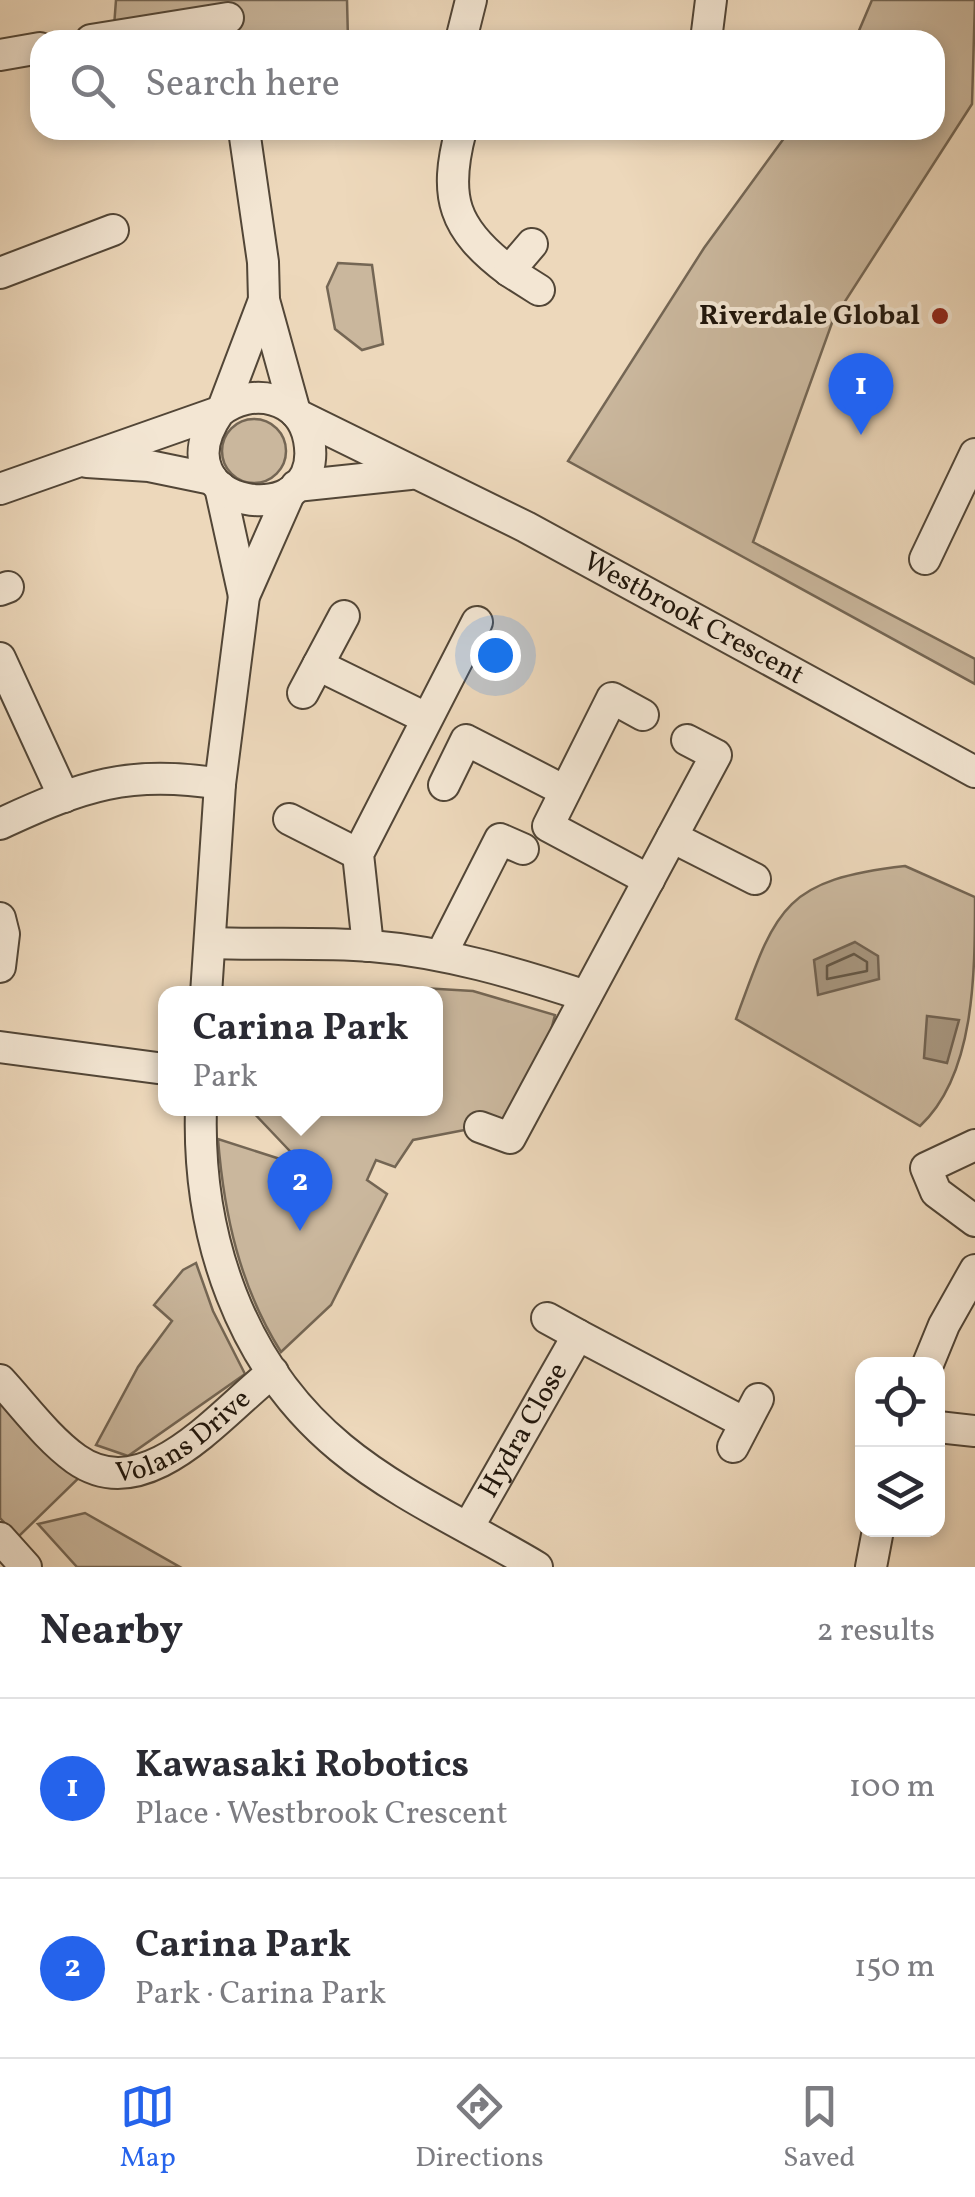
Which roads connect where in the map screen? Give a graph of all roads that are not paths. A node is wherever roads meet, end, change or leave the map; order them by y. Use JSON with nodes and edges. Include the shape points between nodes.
{"nodes":[{"id":1,"x":471,"y":0,"type":"edge"},
{"id":2,"x":711,"y":0,"type":"edge"},
{"id":3,"x":228,"y":19,"type":"edge"},
{"id":4,"x":156,"y":30,"type":"edge"},
{"id":5,"x":464,"y":30,"type":"edge"},
{"id":6,"x":702,"y":30,"type":"edge"},
{"id":7,"x":30,"y":50,"type":"edge"},
{"id":8,"x":0,"y":55,"type":"edge"},
{"id":9,"x":246,"y":140,"type":"edge"},
{"id":10,"x":458,"y":140,"type":"edge"},
{"id":11,"x":113,"y":230,"type":"dead end"},
{"id":12,"x":532,"y":244,"type":"dead end"},
{"id":13,"x":509,"y":271,"type":"junction"},
{"id":14,"x":0,"y":273,"type":"edge"},
{"id":15,"x":538,"y":290,"type":"dead end"},
{"id":16,"x":264,"y":300,"type":"junction"},
{"id":17,"x":221,"y":410,"type":"junction"},
{"id":18,"x":296,"y":413,"type":"junction"},
{"id":19,"x":975,"y":454,"type":"edge"},
{"id":20,"x":74,"y":462,"type":"junction"},
{"id":21,"x":410,"y":474,"type":"junction"},
{"id":22,"x":216,"y":483,"type":"junction"},
{"id":23,"x":0,"y":489,"type":"edge"},
{"id":24,"x":293,"y":489,"type":"junction"},
{"id":25,"x":925,"y":559,"type":"dead end"},
{"id":26,"x":244,"y":596,"type":"junction"},
{"id":27,"x":344,"y":616,"type":"dead end"},
{"id":28,"x":477,"y":622,"type":"dead end"},
{"id":29,"x":0,"y":658,"type":"edge"},
{"id":30,"x":318,"y":665,"type":"junction"},
{"id":31,"x":303,"y":693,"type":"dead end"},
{"id":32,"x":642,"y":714,"type":"dead end"},
{"id":33,"x":426,"y":718,"type":"junction"},
{"id":34,"x":687,"y":740,"type":"dead end"},
{"id":35,"x":975,"y":772,"type":"edge"},
{"id":36,"x":220,"y":784,"type":"junction"},
{"id":37,"x":444,"y":785,"type":"dead end"},
{"id":38,"x":566,"y":791,"type":"junction"},
{"id":39,"x":64,"y":797,"type":"junction"},
{"id":40,"x":289,"y":819,"type":"dead end"},
{"id":41,"x":0,"y":824,"type":"edge"},
{"id":42,"x":672,"y":836,"type":"junction"},
{"id":43,"x":522,"y":850,"type":"dead end"},
{"id":44,"x":358,"y":854,"type":"junction"},
{"id":45,"x":755,"y":879,"type":"dead end"},
{"id":46,"x":649,"y":880,"type":"junction"},
{"id":47,"x":0,"y":918,"type":"edge"},
{"id":48,"x":210,"y":943,"type":"junction"},
{"id":49,"x":368,"y":946,"type":"junction"},
{"id":50,"x":441,"y":956,"type":"junction"},
{"id":51,"x":0,"y":967,"type":"edge"},
{"id":52,"x":207,"y":986,"type":"edge"},
{"id":53,"x":586,"y":996,"type":"junction"},
{"id":54,"x":0,"y":1048,"type":"edge"},
{"id":55,"x":158,"y":1068,"type":"edge"},
{"id":56,"x":201,"y":1116,"type":"edge"},
{"id":57,"x":480,"y":1127,"type":"dead end"},
{"id":58,"x":975,"y":1144,"type":"edge"},
{"id":59,"x":975,"y":1221,"type":"edge"},
{"id":60,"x":975,"y":1270,"type":"edge"},
{"id":61,"x":546,"y":1318,"type":"dead end"},
{"id":62,"x":578,"y":1335,"type":"junction"},
{"id":63,"x":931,"y":1357,"type":"edge"},
{"id":64,"x":273,"y":1372,"type":"junction"},
{"id":65,"x":0,"y":1380,"type":"edge"},
{"id":66,"x":745,"y":1423,"type":"dead end"},
{"id":67,"x":945,"y":1428,"type":"edge"},
{"id":68,"x":975,"y":1431,"type":"edge"},
{"id":69,"x":469,"y":1526,"type":"junction"},
{"id":70,"x":877,"y":1537,"type":"edge"},
{"id":71,"x":0,"y":1538,"type":"edge"},
{"id":72,"x":26,"y":1567,"type":"edge"},
{"id":73,"x":536,"y":1567,"type":"edge"},
{"id":74,"x":871,"y":1567,"type":"edge"}],
"edges":[{"from":1,"to":5,"type":"street"},
{"from":2,"to":6,"type":"street"},
{"from":3,"to":4,"type":"street"},
{"from":7,"to":8,"type":"street"},
{"from":9,"to":16,"type":"street"},
{"from":10,"to":13,"type":"street","via":[[451,167],[458,216],[475,243]]},
{"from":11,"to":14,"type":"street"},
{"from":12,"to":13,"type":"street"},
{"from":13,"to":15,"type":"street"},
{"from":16,"to":17,"type":"street"},
{"from":16,"to":18,"type":"street"},
{"from":17,"to":18,"type":"street","via":[[252,396],[282,402]]},
{"from":17,"to":20,"type":"street"},
{"from":17,"to":22,"type":"street","via":[[204,444]]},
{"from":18,"to":21,"type":"street","name":"Westbrook Crescent"},
{"from":18,"to":24,"type":"street","via":[[310,458]]},
{"from":19,"to":25,"type":"street"},
{"from":20,"to":22,"type":"street","via":[[149,466]]},
{"from":20,"to":23,"type":"street"},
{"from":21,"to":24,"type":"street"},
{"from":21,"to":35,"type":"street","name":"Westbrook Crescent","via":[[526,527]]},
{"from":22,"to":24,"type":"street","via":[[246,502]]},
{"from":22,"to":26,"type":"street"},
{"from":24,"to":26,"type":"street"},
{"from":26,"to":36,"type":"street"},
{"from":27,"to":30,"type":"street"},
{"from":28,"to":33,"type":"street"},
{"from":29,"to":39,"type":"street"},
{"from":30,"to":31,"type":"street"},
{"from":30,"to":33,"type":"street"},
{"from":32,"to":38,"type":"street","via":[[612,698]]},
{"from":33,"to":44,"type":"street"},
{"from":34,"to":42,"type":"street","via":[[716,755]]},
{"from":36,"to":39,"type":"street","via":[[125,778]]},
{"from":36,"to":48,"type":"street"},
{"from":37,"to":38,"type":"street","via":[[466,740]]},
{"from":38,"to":46,"type":"street","via":[[548,826]]},
{"from":39,"to":41,"type":"street"},
{"from":40,"to":44,"type":"street"},
{"from":42,"to":45,"type":"street"},
{"from":42,"to":46,"type":"street"},
{"from":43,"to":50,"type":"street","via":[[500,839]]},
{"from":44,"to":49,"type":"street"},
{"from":46,"to":53,"type":"street"},
{"from":47,"to":51,"type":"street"},
{"from":48,"to":49,"type":"street"},
{"from":48,"to":52,"type":"street"},
{"from":49,"to":50,"type":"street"},
{"from":50,"to":53,"type":"street"},
{"from":53,"to":57,"type":"street","via":[[510,1138]]},
{"from":54,"to":55,"type":"street"},
{"from":56,"to":64,"type":"street","via":[[215,1250],[233,1305]]},
{"from":58,"to":59,"type":"street","via":[[926,1168],[936,1192]]},
{"from":60,"to":63,"type":"street"},
{"from":61,"to":62,"type":"street","name":"Hydra Close"},
{"from":62,"to":66,"type":"street","name":"Hydra Close"},
{"from":62,"to":69,"type":"street","name":"Hydra Close"},
{"from":64,"to":65,"type":"street","name":"Volans Drive","via":[[173,1454],[128,1472],[75,1459]]},
{"from":64,"to":69,"type":"street","via":[[342,1448]]},
{"from":67,"to":68,"type":"street"},
{"from":69,"to":73,"type":"street"},
{"from":70,"to":74,"type":"street"},
{"from":71,"to":72,"type":"street"}]}
